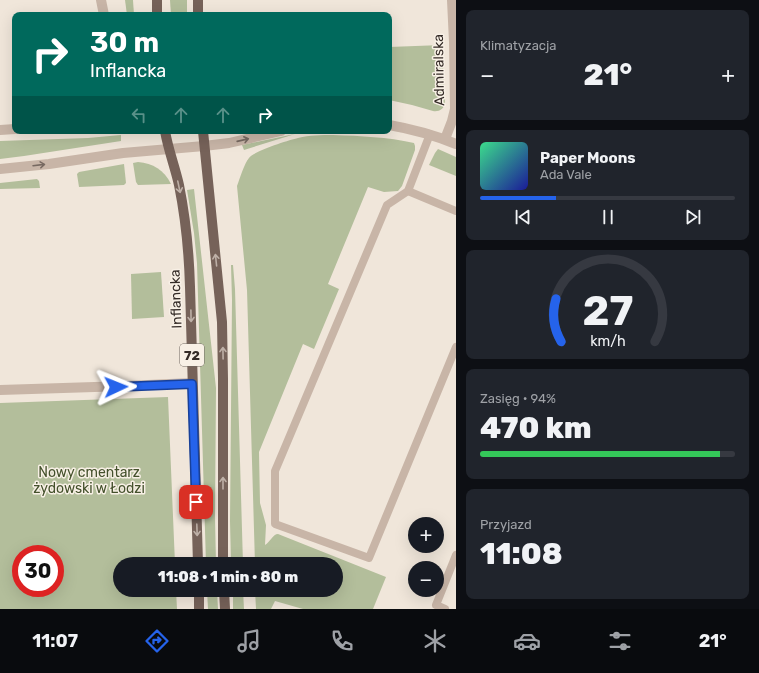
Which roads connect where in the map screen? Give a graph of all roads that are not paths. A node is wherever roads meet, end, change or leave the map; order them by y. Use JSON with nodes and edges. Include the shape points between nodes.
{"nodes":[{"id":1,"x":101,"y":0,"type":"edge"},
{"id":2,"x":157,"y":0,"type":"edge"},
{"id":3,"x":198,"y":0,"type":"edge"},
{"id":4,"x":452,"y":0,"type":"edge"},
{"id":5,"x":103,"y":12,"type":"edge"},
{"id":6,"x":157,"y":12,"type":"edge"},
{"id":7,"x":198,"y":12,"type":"edge"},
{"id":8,"x":455,"y":41,"type":"edge"},
{"id":9,"x":392,"y":126,"type":"edge"},
{"id":10,"x":12,"y":129,"type":"edge"},
{"id":11,"x":0,"y":130,"type":"edge"},
{"id":12,"x":166,"y":134,"type":"edge"},
{"id":13,"x":203,"y":134,"type":"edge"},
{"id":14,"x":269,"y":134,"type":"edge"},
{"id":15,"x":430,"y":134,"type":"junction"},
{"id":16,"x":445,"y":139,"type":"junction"},
{"id":17,"x":456,"y":144,"type":"edge"},
{"id":18,"x":204,"y":146,"type":"junction"},
{"id":19,"x":168,"y":149,"type":"junction"},
{"id":20,"x":0,"y":170,"type":"edge"},
{"id":21,"x":408,"y":191,"type":"junction"},
{"id":22,"x":456,"y":211,"type":"edge"},
{"id":23,"x":456,"y":347,"type":"edge"},
{"id":24,"x":192,"y":384,"type":"junction"},
{"id":25,"x":0,"y":390,"type":"edge"},
{"id":26,"x":456,"y":554,"type":"edge"},
{"id":27,"x":198,"y":557,"type":"edge"},
{"id":28,"x":223,"y":557,"type":"edge"},
{"id":29,"x":199,"y":597,"type":"edge"},
{"id":30,"x":224,"y":597,"type":"edge"},
{"id":31,"x":199,"y":609,"type":"edge"},
{"id":32,"x":225,"y":609,"type":"edge"},
{"id":33,"x":445,"y":609,"type":"edge"}],
"edges":[{"from":1,"to":5,"type":"street"},
{"from":2,"to":6,"type":"main road"},
{"from":3,"to":7,"type":"main road"},
{"from":4,"to":8,"type":"street","name":"Admiralska"},
{"from":8,"to":16,"type":"street","name":"Admiralska","via":[[455,109]]},
{"from":9,"to":15,"type":"street"},
{"from":10,"to":11,"type":"street"},
{"from":12,"to":19,"type":"main road","name":"Inflancka","number":"72"},
{"from":13,"to":18,"type":"main road","number":"72"},
{"from":18,"to":14,"type":"street","one_way":true},
{"from":15,"to":16,"type":"street"},
{"from":15,"to":21,"type":"lane"},
{"from":16,"to":17,"type":"street"},
{"from":18,"to":19,"type":"street"},
{"from":28,"to":18,"type":"main road","number":"72","one_way":true,"via":[[222,322]]},
{"from":20,"to":19,"type":"street","one_way":true},
{"from":19,"to":24,"type":"main road","name":"Inflancka","number":"72","one_way":true,"via":[[179,187],[189,249]]},
{"from":21,"to":22,"type":"lane"},
{"from":21,"to":23,"type":"lane","via":[[387,205],[275,471],[275,524],[369,558]]},
{"from":24,"to":25,"type":"street"},
{"from":24,"to":27,"type":"main road","name":"Inflancka","number":"72","one_way":true},
{"from":26,"to":33,"type":"lane","via":[[436,605]]},
{"from":29,"to":31,"type":"main road"},
{"from":30,"to":32,"type":"main road"}]}
